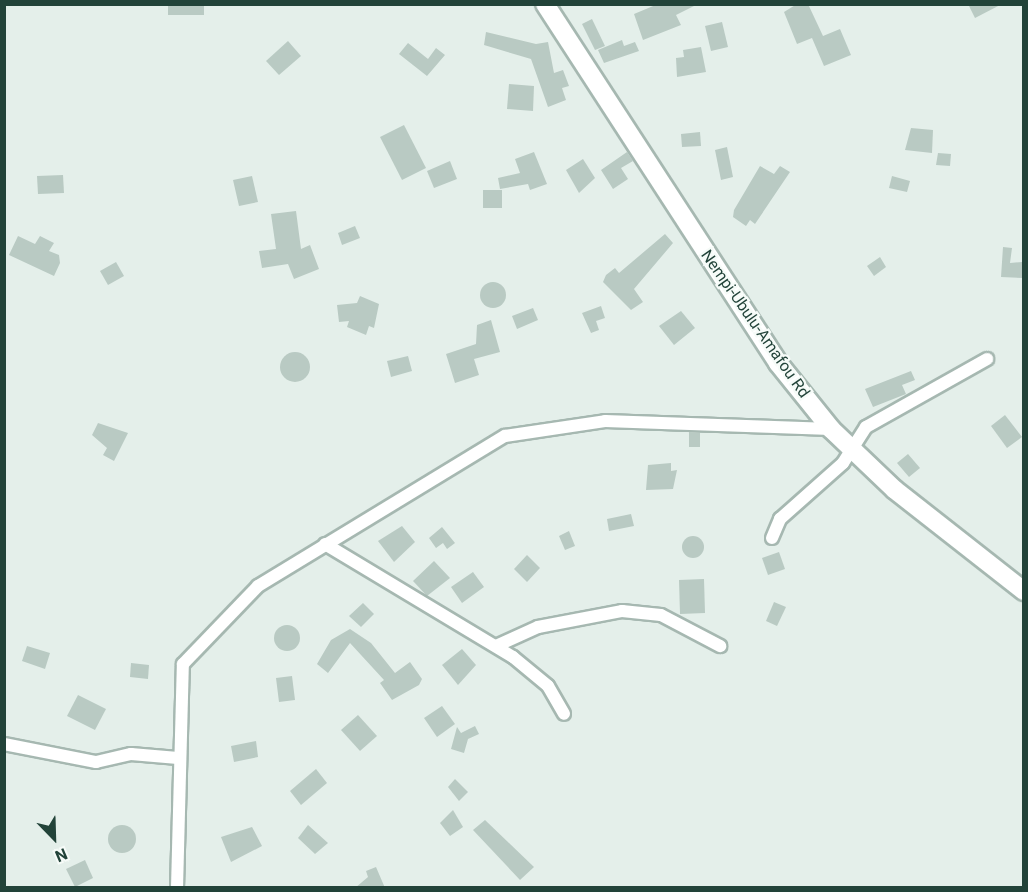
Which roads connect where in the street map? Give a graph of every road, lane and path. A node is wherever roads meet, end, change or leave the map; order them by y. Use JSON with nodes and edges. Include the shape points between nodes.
{"nodes":[{"id":1,"x":545,"y":4,"type":"edge"},
{"id":2,"x":987,"y":359,"type":"dead end"},
{"id":3,"x":831,"y":429,"type":"junction"},
{"id":4,"x":850,"y":448,"type":"junction"},
{"id":5,"x":772,"y":538,"type":"dead end"},
{"id":6,"x":325,"y":544,"type":"junction"},
{"id":7,"x":1023,"y":591,"type":"edge"},
{"id":8,"x":496,"y":646,"type":"junction"},
{"id":9,"x":720,"y":646,"type":"dead end"},
{"id":10,"x":564,"y":714,"type":"dead end"},
{"id":11,"x":4,"y":744,"type":"edge"},
{"id":12,"x":178,"y":758,"type":"junction"},
{"id":13,"x":177,"y":888,"type":"edge"}],
"edges":[{"from":1,"to":3,"type":"street","name":"Nempi-Ubulu-Amafou Rd","via":[[778,363]]},
{"from":2,"to":4,"type":"street","via":[[866,427]]},
{"from":3,"to":4,"type":"street","name":"Nempi-Ubulu-Amafou Rd"},
{"from":3,"to":6,"type":"street","via":[[605,421],[505,436]]},
{"from":4,"to":5,"type":"street","via":[[843,463],[780,519]]},
{"from":4,"to":7,"type":"street","name":"Nempi-Ubulu-Amafou Rd"},
{"from":6,"to":8,"type":"street"},
{"from":6,"to":12,"type":"street","via":[[258,586],[183,664]]},
{"from":8,"to":9,"type":"street","via":[[538,627],[622,611],[661,615]]},
{"from":8,"to":10,"type":"street","via":[[548,686]]},
{"from":11,"to":12,"type":"street","via":[[96,762],[131,754]]},
{"from":12,"to":13,"type":"street"}]}
